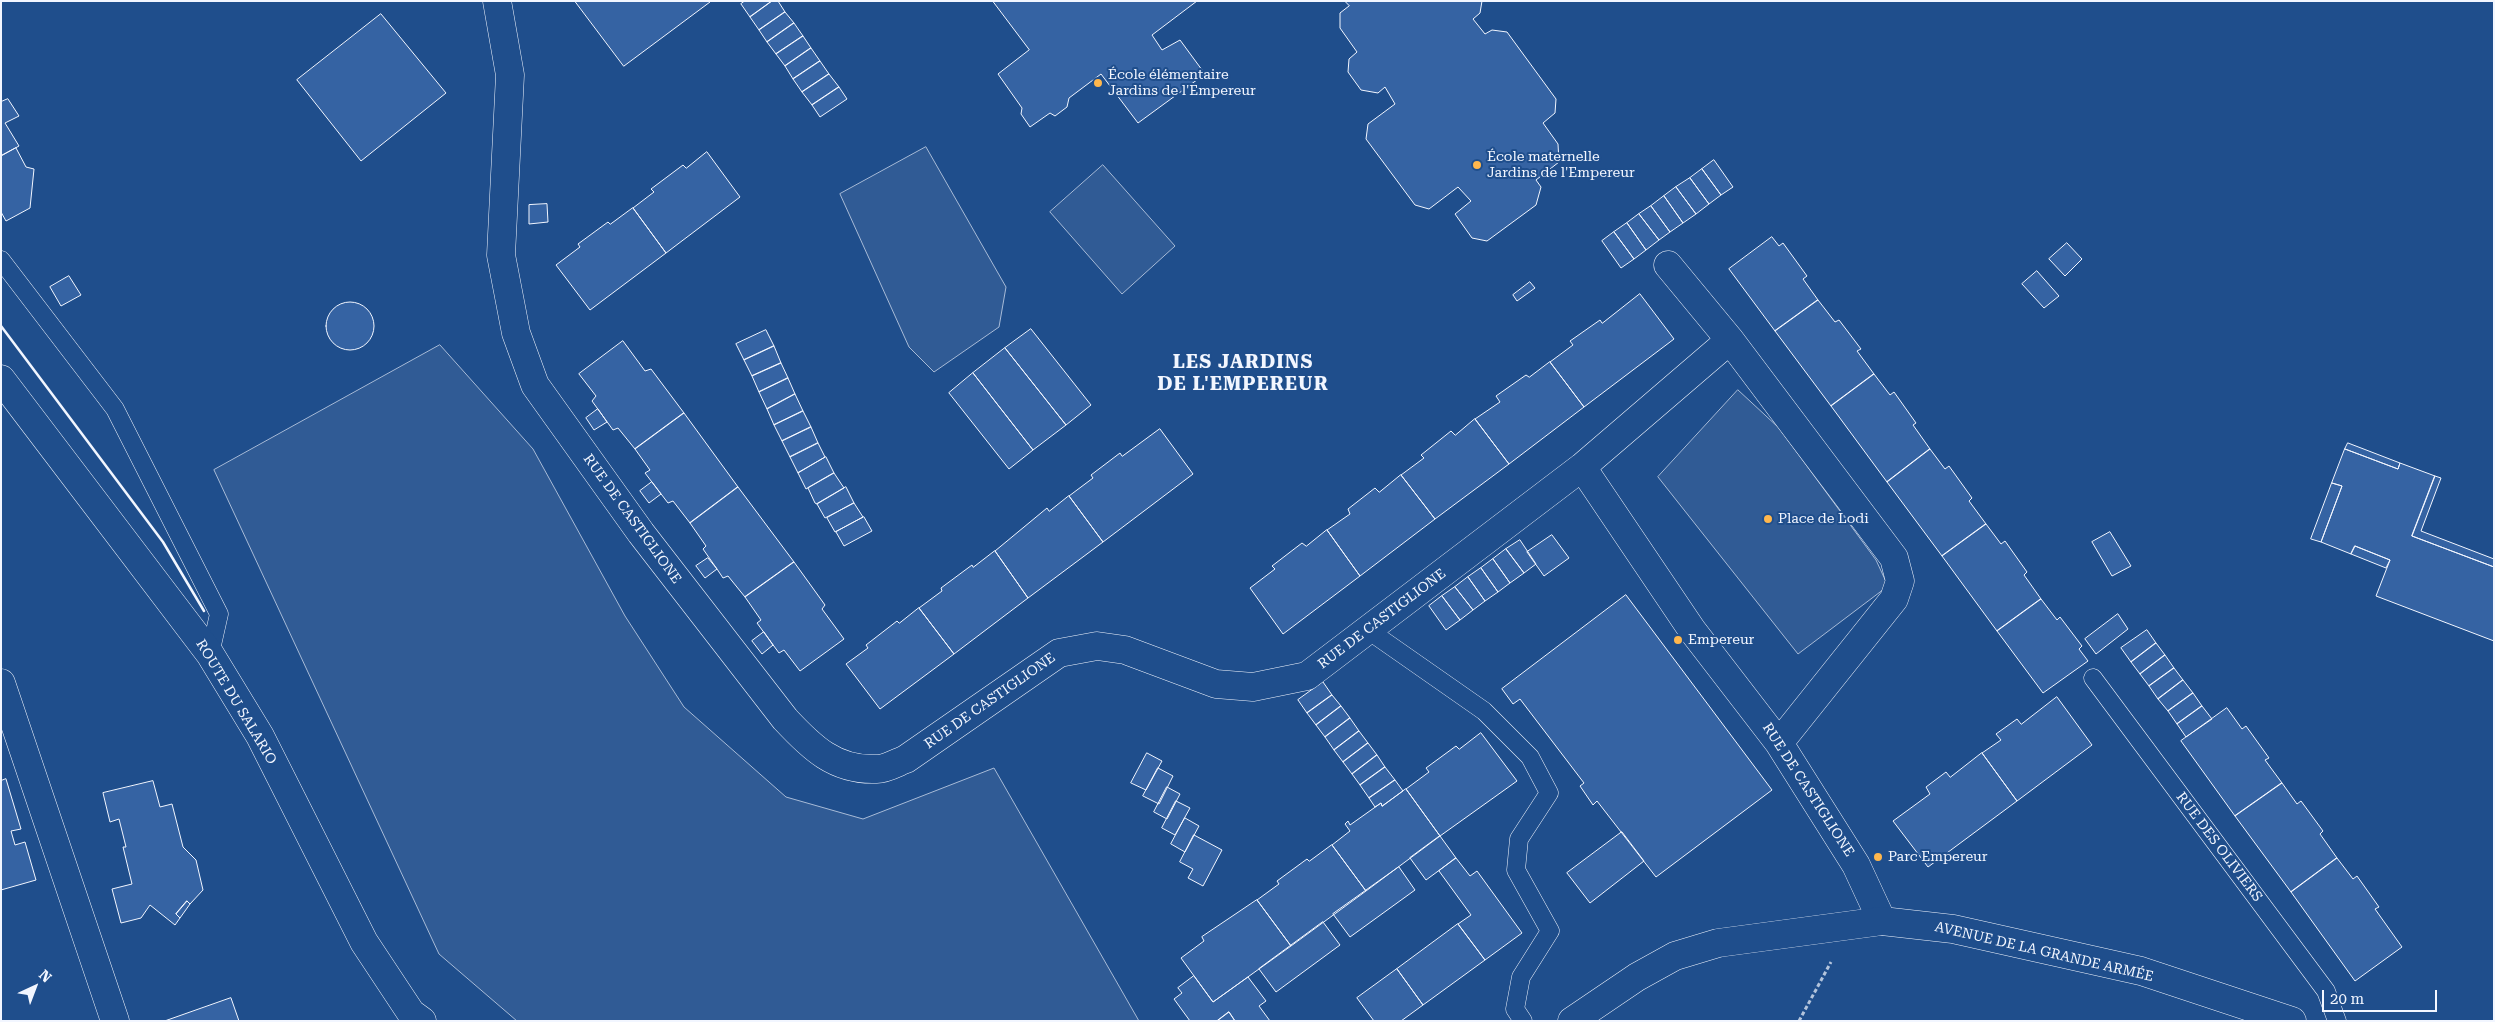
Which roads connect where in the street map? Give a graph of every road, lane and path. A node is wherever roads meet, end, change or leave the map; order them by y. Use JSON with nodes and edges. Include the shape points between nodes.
{"nodes":[{"id":1,"x":497,"y":1,"type":"edge"},
{"id":2,"x":1,"y":260,"type":"edge"},
{"id":3,"x":1668,"y":265,"type":"dead end"},
{"id":4,"x":1730,"y":340,"type":"junction"},
{"id":5,"x":1,"y":379,"type":"edge"},
{"id":6,"x":1582,"y":467,"type":"junction"},
{"id":7,"x":1368,"y":630,"type":"junction"},
{"id":8,"x":210,"y":654,"type":"junction"},
{"id":9,"x":2093,"y":678,"type":"dead end"},
{"id":10,"x":1,"y":683,"type":"edge"},
{"id":11,"x":1779,"y":743,"type":"junction"},
{"id":12,"x":1882,"y":920,"type":"junction"},
{"id":13,"x":1837,"y":927,"type":"junction"},
{"id":14,"x":115,"y":1021,"type":"edge"},
{"id":15,"x":422,"y":1021,"type":"edge"},
{"id":16,"x":1523,"y":1021,"type":"edge"},
{"id":17,"x":1572,"y":1021,"type":"edge"},
{"id":18,"x":1799,"y":1021,"type":"edge"},
{"id":19,"x":2292,"y":1021,"type":"edge"},
{"id":20,"x":2337,"y":1021,"type":"edge"}],
"edges":[{"from":1,"to":7,"type":"street","name":"RUE DE CASTIGLIONE","via":[[510,75],[501,255],[516,333],[535,385],[641,533],[785,719],[810,746],[841,765],[878,769],[906,759],[1059,652],[1097,646],[1125,650],[1216,684],[1253,688],[1307,676]]},
{"from":2,"to":8,"type":"lane","via":[[115,409],[219,614]]},
{"from":3,"to":4,"type":"street"},
{"from":4,"to":6,"type":"street"},
{"from":4,"to":11,"type":"street","via":[[1894,558],[1900,580],[1894,599]]},
{"from":5,"to":8,"type":"street","name":"ROUTE DU SALARIO"},
{"from":6,"to":7,"type":"street","name":"RUE DE CASTIGLIONE"},
{"from":6,"to":11,"type":"street","name":"RUE DE CASTIGLIONE","via":[[1692,630]]},
{"from":7,"to":16,"type":"lane","via":[[1484,712],[1530,757],[1549,794],[1519,839],[1516,870],[1550,931],[1521,977],[1515,1009]]},
{"from":8,"to":15,"type":"street","name":"ROUTE DU SALARIO","via":[[260,736],[364,942],[412,1013]]},
{"from":9,"to":20,"type":"lane","name":"RUE DES OLIVIERS","via":[[2326,991]]},
{"from":10,"to":14,"type":"street"},
{"from":11,"to":12,"type":"street","name":"RUE DE CASTIGLIONE","via":[[1856,865]]},
{"from":12,"to":13,"type":"street","name":"AVENUE DE LA GRANDE ARMÉE"},
{"from":12,"to":19,"type":"street","name":"AVENUE DE LA GRANDE ARMÉE","via":[[1953,929],[2141,971]]},
{"from":13,"to":17,"type":"street","name":"AVENUE DE LA GRANDE ARMÉE","via":[[1718,943],[1674,956],[1636,977]]},
{"from":13,"to":18,"type":"path","via":[[1834,956]]}]}
